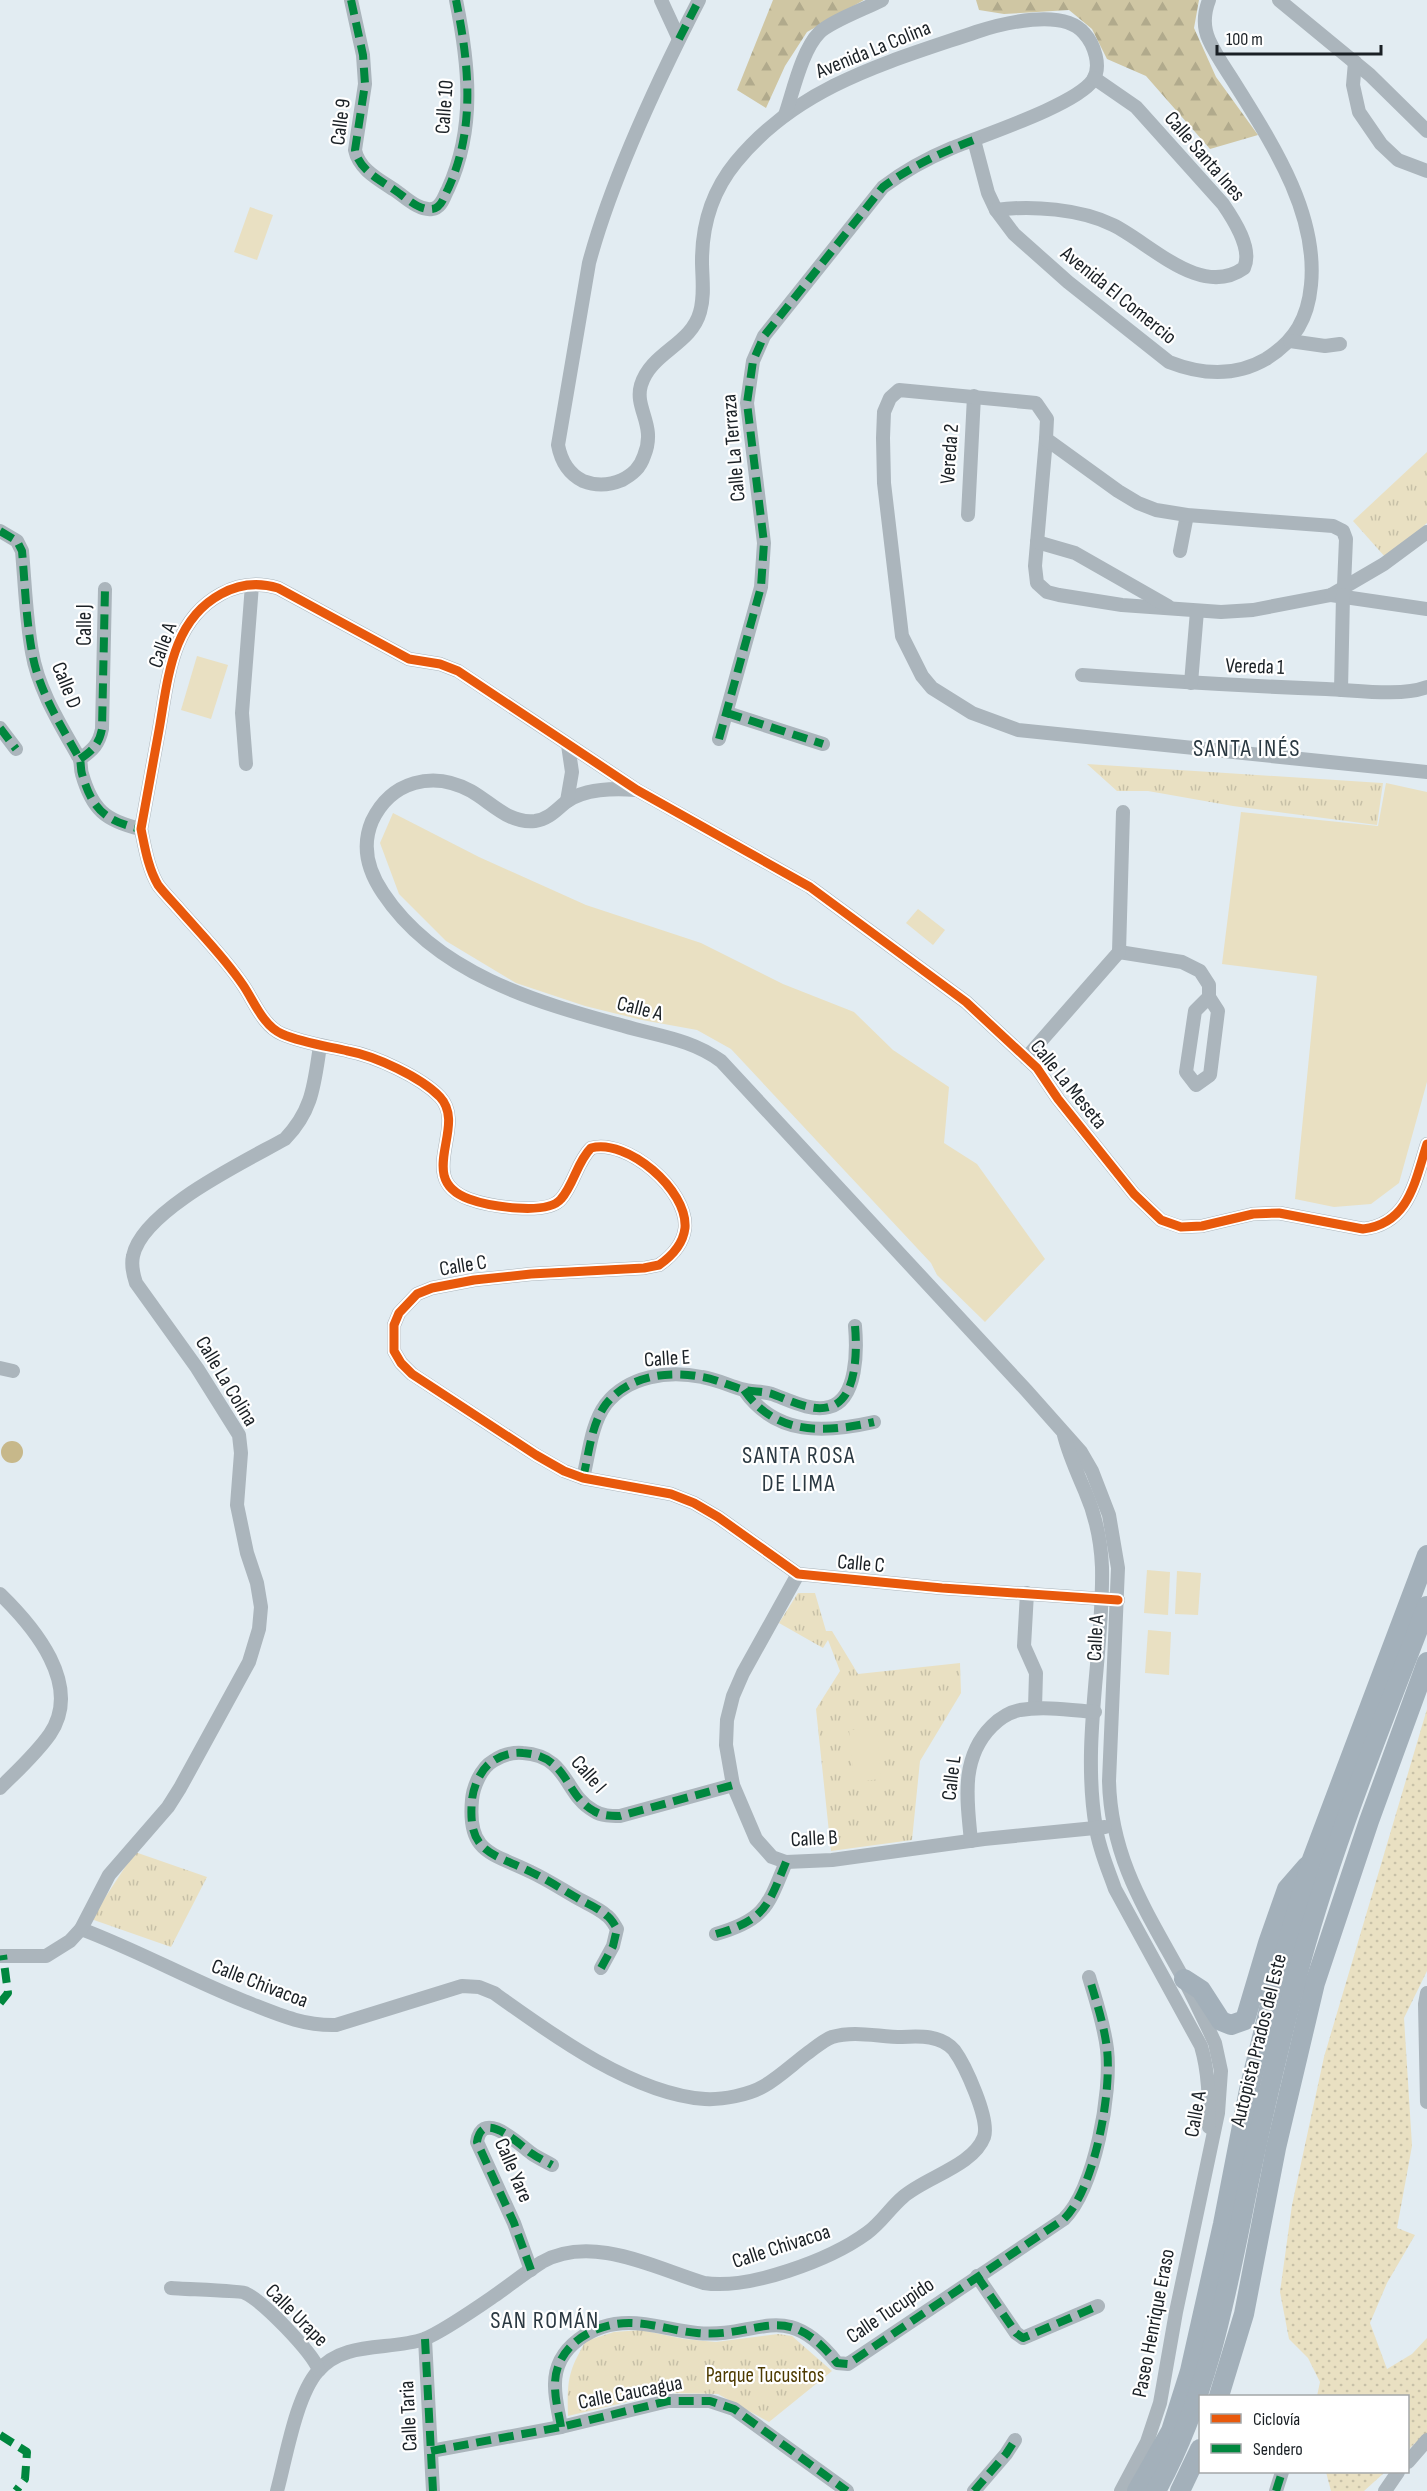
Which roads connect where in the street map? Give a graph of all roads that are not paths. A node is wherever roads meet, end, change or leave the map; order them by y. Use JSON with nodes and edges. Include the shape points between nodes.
{"nodes":[{"id":1,"x":351,"y":0,"type":"edge"},
{"id":2,"x":456,"y":0,"type":"edge"},
{"id":3,"x":661,"y":0,"type":"edge"},
{"id":4,"x":699,"y":0,"type":"edge"},
{"id":5,"x":882,"y":0,"type":"edge"},
{"id":6,"x":1209,"y":0,"type":"edge"},
{"id":7,"x":1282,"y":2,"type":"edge"},
{"id":8,"x":680,"y":39,"type":"junction"},
{"id":9,"x":1355,"y":62,"type":"junction"},
{"id":10,"x":1094,"y":78,"type":"junction"},
{"id":11,"x":786,"y":116,"type":"junction"},
{"id":12,"x":1427,"y":131,"type":"edge"},
{"id":13,"x":974,"y":140,"type":"junction"},
{"id":14,"x":1427,"y":171,"type":"edge"},
{"id":15,"x":432,"y":209,"type":"joint"},
{"id":16,"x":996,"y":210,"type":"junction"},
{"id":17,"x":1290,"y":342,"type":"junction"},
{"id":18,"x":1340,"y":344,"type":"dead end"},
{"id":19,"x":974,"y":396,"type":"junction"},
{"id":20,"x":1046,"y":439,"type":"junction"},
{"id":21,"x":968,"y":514,"type":"dead end"},
{"id":22,"x":1186,"y":515,"type":"junction"},
{"id":23,"x":0,"y":531,"type":"edge"},
{"id":24,"x":1427,"y":532,"type":"edge"},
{"id":25,"x":1037,"y":542,"type":"junction"},
{"id":26,"x":1180,"y":551,"type":"dead end"},
{"id":27,"x":252,"y":585,"type":"junction"},
{"id":28,"x":105,"y":589,"type":"dead end"},
{"id":29,"x":1339,"y":592,"type":"junction"},
{"id":30,"x":1169,"y":607,"type":"junction"},
{"id":31,"x":1427,"y":609,"type":"edge"},
{"id":32,"x":1197,"y":611,"type":"junction"},
{"id":33,"x":1082,"y":675,"type":"dead end"},
{"id":34,"x":1191,"y":683,"type":"junction"},
{"id":35,"x":1427,"y":687,"type":"edge"},
{"id":36,"x":1341,"y":690,"type":"junction"},
{"id":37,"x":727,"y":713,"type":"junction"},
{"id":38,"x":0,"y":728,"type":"edge"},
{"id":39,"x":719,"y":739,"type":"dead end"},
{"id":40,"x":823,"y":744,"type":"dead end"},
{"id":41,"x":568,"y":745,"type":"junction"},
{"id":42,"x":16,"y":749,"type":"dead end"},
{"id":43,"x":80,"y":759,"type":"junction"},
{"id":44,"x":246,"y":764,"type":"dead end"},
{"id":45,"x":1427,"y":772,"type":"edge"},
{"id":46,"x":637,"y":790,"type":"junction"},
{"id":47,"x":567,"y":801,"type":"junction"},
{"id":48,"x":1123,"y":812,"type":"dead end"},
{"id":49,"x":141,"y":829,"type":"junction"},
{"id":50,"x":1119,"y":952,"type":"junction"},
{"id":51,"x":1209,"y":997,"type":"junction"},
{"id":52,"x":320,"y":1046,"type":"junction"},
{"id":53,"x":1026,"y":1058,"type":"junction"},
{"id":54,"x":1427,"y":1144,"type":"edge"},
{"id":55,"x":855,"y":1326,"type":"dead end"},
{"id":56,"x":744,"y":1390,"type":"junction"},
{"id":57,"x":874,"y":1422,"type":"dead end"},
{"id":58,"x":1064,"y":1433,"type":"junction"},
{"id":59,"x":583,"y":1478,"type":"junction"},
{"id":60,"x":1427,"y":1555,"type":"edge"},
{"id":61,"x":798,"y":1574,"type":"junction"},
{"id":62,"x":1027,"y":1593,"type":"junction"},
{"id":63,"x":1101,"y":1598,"type":"junction"},
{"id":64,"x":1118,"y":1600,"type":"junction"},
{"id":65,"x":3,"y":1603,"type":"edge"},
{"id":66,"x":1427,"y":1606,"type":"edge"},
{"id":67,"x":1427,"y":1662,"type":"edge"},
{"id":68,"x":1035,"y":1708,"type":"junction"},
{"id":69,"x":1095,"y":1712,"type":"junction"},
{"id":70,"x":733,"y":1785,"type":"junction"},
{"id":71,"x":0,"y":1788,"type":"edge"},
{"id":72,"x":1113,"y":1826,"type":"junction"},
{"id":73,"x":1096,"y":1829,"type":"junction"},
{"id":74,"x":971,"y":1841,"type":"junction"},
{"id":75,"x":786,"y":1862,"type":"junction"},
{"id":76,"x":1311,"y":1862,"type":"junction"},
{"id":77,"x":81,"y":1929,"type":"junction"},
{"id":78,"x":716,"y":1934,"type":"dead end"},
{"id":79,"x":0,"y":1956,"type":"edge"},
{"id":80,"x":601,"y":1968,"type":"dead end"},
{"id":81,"x":1089,"y":1977,"type":"dead end"},
{"id":82,"x":1184,"y":1978,"type":"junction"},
{"id":83,"x":1427,"y":1993,"type":"edge"},
{"id":84,"x":1427,"y":2102,"type":"edge"},
{"id":85,"x":1209,"y":2157,"type":"junction"},
{"id":86,"x":552,"y":2165,"type":"dead end"},
{"id":87,"x":531,"y":2270,"type":"junction"},
{"id":88,"x":977,"y":2276,"type":"junction"},
{"id":89,"x":171,"y":2288,"type":"dead end"},
{"id":90,"x":1098,"y":2306,"type":"dead end"},
{"id":91,"x":424,"y":2338,"type":"junction"},
{"id":92,"x":319,"y":2370,"type":"junction"},
{"id":93,"x":1220,"y":2395,"type":"edge"},
{"id":94,"x":561,"y":2427,"type":"junction"},
{"id":95,"x":1015,"y":2440,"type":"dead end"},
{"id":96,"x":1427,"y":2440,"type":"edge"},
{"id":97,"x":431,"y":2451,"type":"junction"},
{"id":98,"x":1199,"y":2451,"type":"edge"},
{"id":99,"x":1409,"y":2460,"type":"edge"},
{"id":100,"x":1282,"y":2473,"type":"edge"},
{"id":101,"x":1397,"y":2473,"type":"edge"},
{"id":102,"x":277,"y":2491,"type":"edge"},
{"id":103,"x":433,"y":2491,"type":"edge"},
{"id":104,"x":847,"y":2491,"type":"edge"},
{"id":105,"x":974,"y":2491,"type":"edge"},
{"id":106,"x":1121,"y":2491,"type":"edge"},
{"id":107,"x":1137,"y":2491,"type":"edge"},
{"id":108,"x":1156,"y":2491,"type":"edge"},
{"id":109,"x":1180,"y":2491,"type":"edge"},
{"id":110,"x":1276,"y":2491,"type":"edge"},
{"id":111,"x":1385,"y":2491,"type":"edge"}],
"edges":[{"from":1,"to":15,"type":"street","name":"Calle 9","via":[[365,84],[356,158],[365,169],[418,206]]},
{"from":2,"to":15,"type":"street","name":"Calle 10","via":[[468,62],[466,127],[451,182],[440,205]]},
{"from":3,"to":8,"type":"street"},
{"from":4,"to":8,"type":"street","name":"Avenida La Colina"},
{"from":5,"to":11,"type":"street","via":[[820,32],[799,74]]},
{"from":6,"to":17,"type":"street","name":"Avenida El Comercio","via":[[1204,13],[1208,39],[1265,132],[1294,192],[1312,249],[1311,290],[1304,318]]},
{"from":7,"to":9,"type":"street"},
{"from":8,"to":11,"type":"street","name":"Avenida La Colina","via":[[628,155],[590,263],[558,446],[565,465],[583,481],[607,484],[632,475],[640,466],[650,439],[640,388],[650,366],[690,332],[700,312],[704,223],[734,164]]},
{"from":9,"to":12,"type":"street"},
{"from":9,"to":14,"type":"street","via":[[1353,85],[1359,112],[1381,144],[1398,160]]},
{"from":10,"to":11,"type":"street","name":"Avenida La Colina","via":[[1096,57],[1078,26],[1053,20],[1013,23],[864,70],[813,96]]},
{"from":10,"to":13,"type":"street","via":[[1074,98]]},
{"from":10,"to":16,"type":"street","name":"Calle Santa Ines","via":[[1136,107],[1223,204],[1248,254],[1244,268],[1222,277],[1198,274],[1096,219],[1050,210]]},
{"from":13,"to":16,"type":"street","name":"Avenida El Comercio","via":[[979,168]]},
{"from":13,"to":37,"type":"street","name":"Calle La Terraza","via":[[949,149],[883,188],[769,329],[753,361],[747,403],[764,543],[761,587]]},
{"from":16,"to":17,"type":"street","name":"Avenida El Comercio","via":[[1041,259],[1169,362],[1187,369],[1226,373],[1260,362]]},
{"from":17,"to":18,"type":"street"},
{"from":19,"to":20,"type":"street","via":[[1036,403],[1047,419]]},
{"from":19,"to":21,"type":"street","name":"Vereda 2"},
{"from":19,"to":45,"type":"street","via":[[899,390],[884,412],[884,483],[902,636],[932,688],[972,713],[1018,730]]},
{"from":20,"to":22,"type":"street","via":[[1138,503]]},
{"from":20,"to":25,"type":"street"},
{"from":22,"to":26,"type":"street"},
{"from":22,"to":29,"type":"street","via":[[1333,526],[1343,531],[1346,539]]},
{"from":23,"to":43,"type":"street","name":"Calle D","via":[[17,541],[22,551],[32,652],[50,704]]},
{"from":24,"to":29,"type":"street"},
{"from":25,"to":30,"type":"street","via":[[1083,557]]},
{"from":25,"to":30,"type":"street","via":[[1037,583],[1047,591],[1122,605]]},
{"from":27,"to":41,"type":"street","name":"Calle A","via":[[278,588],[409,659],[458,671]]},
{"from":27,"to":44,"type":"street","via":[[242,713]]},
{"from":27,"to":49,"type":"street","name":"Calle A","via":[[227,591],[207,604],[189,622],[176,646]]},
{"from":28,"to":43,"type":"street","name":"Calle J","via":[[102,729],[100,741]]},
{"from":29,"to":31,"type":"street"},
{"from":29,"to":32,"type":"street","via":[[1253,610]]},
{"from":29,"to":36,"type":"street"},
{"from":30,"to":32,"type":"street"},
{"from":32,"to":34,"type":"street"},
{"from":33,"to":34,"type":"street","name":"Vereda 1"},
{"from":34,"to":36,"type":"street","name":"Vereda 1"},
{"from":35,"to":36,"type":"street","name":"Vereda 1","via":[[1415,691]]},
{"from":37,"to":39,"type":"street","name":"Calle La Terraza"},
{"from":37,"to":40,"type":"street"},
{"from":38,"to":42,"type":"street"},
{"from":41,"to":46,"type":"street","name":"Calle A"},
{"from":41,"to":47,"type":"street","via":[[572,772]]},
{"from":43,"to":49,"type":"street","name":"Calle D","via":[[80,771],[96,807],[112,821]]},
{"from":46,"to":47,"type":"street","name":"Calle A","via":[[601,791]]},
{"from":46,"to":53,"type":"street","name":"Calle La Meseta","via":[[810,887],[966,1002]]},
{"from":47,"to":58,"type":"street","name":"Calle A","via":[[548,817],[526,821],[504,814],[456,785],[425,781],[408,784],[384,800],[372,822],[366,847],[371,873],[411,928],[472,972],[563,1008],[695,1044],[721,1061]]},
{"from":48,"to":50,"type":"street"},
{"from":49,"to":52,"type":"street","name":"Calle A","via":[[158,885],[242,983],[268,1024],[280,1033]]},
{"from":50,"to":51,"type":"street","via":[[1191,966],[1200,971],[1209,985]]},
{"from":50,"to":53,"type":"street"},
{"from":51,"to":51,"type":"street","via":[[1195,1011],[1192,1031],[1186,1072],[1196,1085],[1210,1075],[1213,1061],[1218,1011]]},
{"from":52,"to":59,"type":"street","name":"Calle C","via":[[351,1051],[395,1068],[438,1095],[449,1114],[443,1173],[448,1187],[472,1200],[521,1208],[553,1205],[561,1199],[585,1155],[599,1146],[632,1155],[670,1189],[682,1212],[685,1229],[676,1250],[659,1265],[531,1274],[432,1288],[406,1304],[394,1325],[394,1351],[412,1374],[536,1455]]},
{"from":52,"to":77,"type":"street","name":"Calle La Colina","via":[[313,1092],[298,1126],[285,1139],[178,1203],[150,1227],[133,1255],[136,1283],[239,1435],[237,1504],[261,1607],[249,1662],[180,1788],[109,1875]]},
{"from":53,"to":54,"type":"street","name":"Calle La Meseta","via":[[1146,1207],[1161,1220],[1181,1227],[1279,1213],[1374,1228],[1392,1219],[1406,1204]]},
{"from":55,"to":56,"type":"street","name":"Calle E","via":[[857,1348],[850,1384],[843,1397],[830,1407],[813,1408],[764,1391]]},
{"from":56,"to":57,"type":"street","name":"Calle E","via":[[755,1406],[806,1429],[841,1429]]},
{"from":56,"to":59,"type":"street","name":"Calle E","via":[[681,1375],[628,1383],[604,1406],[592,1436]]},
{"from":58,"to":63,"type":"street","name":"Calle A","via":[[1096,1529],[1102,1566]]},
{"from":58,"to":64,"type":"street","name":"Calle A","via":[[1081,1452],[1103,1496],[1117,1550]]},
{"from":59,"to":61,"type":"street","name":"Calle C","via":[[671,1494],[694,1503]]},
{"from":60,"to":76,"type":"highway"},
{"from":61,"to":62,"type":"street","name":"Calle C"},
{"from":61,"to":70,"type":"street","name":"Calle B","via":[[733,1696],[726,1745]]},
{"from":62,"to":63,"type":"street","name":"Calle C"},
{"from":62,"to":68,"type":"street","via":[[1024,1646],[1036,1673]]},
{"from":63,"to":64,"type":"street","name":"Calle C"},
{"from":63,"to":69,"type":"street","name":"Calle A"},
{"from":64,"to":72,"type":"street","name":"Calle A","via":[[1109,1781]]},
{"from":65,"to":71,"type":"street","via":[[41,1643],[60,1678],[61,1695],[51,1732]]},
{"from":66,"to":108,"type":"highway","name":"Autopista Prados del Este","via":[[1350,1814],[1296,1979],[1213,2348],[1184,2434]]},
{"from":67,"to":93,"type":"highway","name":"Autopista Prados del Este","via":[[1316,1983],[1276,2148],[1245,2314]]},
{"from":68,"to":69,"type":"street","name":"Calle L"},
{"from":68,"to":74,"type":"street","name":"Calle L","via":[[1018,1710],[1002,1718],[975,1749],[967,1788]]},
{"from":69,"to":73,"type":"street","name":"Calle A","via":[[1091,1783]]},
{"from":70,"to":75,"type":"street","name":"Calle B","via":[[756,1839],[772,1857]]},
{"from":70,"to":80,"type":"street","name":"Calle I","via":[[620,1816],[606,1816],[584,1804],[559,1769],[546,1759],[516,1753],[490,1762],[484,1770],[472,1792],[471,1806],[481,1845],[490,1854],[530,1871],[608,1916],[617,1929]]},
{"from":72,"to":73,"type":"street","name":"Calle B"},
{"from":72,"to":82,"type":"street","name":"Calle A","via":[[1134,1888]]},
{"from":73,"to":74,"type":"street","name":"Calle B"},
{"from":73,"to":85,"type":"street","name":"Calle A","via":[[1119,1896],[1201,2046],[1209,2096]]},
{"from":74,"to":75,"type":"street","name":"Calle B","via":[[832,1860]]},
{"from":75,"to":78,"type":"street","via":[[769,1904],[759,1916]]},
{"from":76,"to":82,"type":"highway","via":[[1287,1889],[1245,2020],[1231,2025],[1221,2021],[1201,1990]]},
{"from":76,"to":107,"type":"highway","via":[[1249,2090],[1190,2371],[1171,2431]]},
{"from":77,"to":79,"type":"street","via":[[46,1956]]},
{"from":77,"to":87,"type":"street","name":"Calle Chivacoa","via":[[215,1989],[296,2022],[317,2026],[336,2025],[462,1986],[479,1987],[494,1993],[590,2058],[638,2080],[696,2098],[728,2097],[763,2087],[829,2038],[845,2034],[938,2038],[954,2050],[982,2106],[985,2135],[976,2153],[902,2197],[868,2233],[815,2261],[741,2284],[722,2286],[600,2252],[560,2255]]},
{"from":81,"to":88,"type":"street","name":"Calle Tucupido","via":[[1104,2026],[1108,2072],[1103,2114],[1083,2190],[1064,2219]]},
{"from":82,"to":85,"type":"street","name":"Calle A","via":[[1215,2043],[1221,2071]]},
{"from":83,"to":84,"type":"street"},
{"from":85,"to":106,"type":"street","name":"Paseo Henrique Eraso","via":[[1160,2403],[1148,2442]]},
{"from":86,"to":87,"type":"street","name":"Calle Yare","via":[[502,2130],[490,2128],[478,2135],[477,2142]]},
{"from":87,"to":91,"type":"street","name":"Calle Chivacoa"},
{"from":88,"to":90,"type":"street","via":[[1016,2334],[1023,2338]]},
{"from":88,"to":94,"type":"street","name":"Calle Tucupido","via":[[848,2364],[837,2363],[810,2337],[776,2323],[717,2333],[630,2323],[605,2325],[577,2340],[558,2369],[555,2385]]},
{"from":89,"to":92,"type":"street","name":"Calle Urape","via":[[243,2291],[297,2340]]},
{"from":91,"to":92,"type":"street","name":"Calle Chivacoa","via":[[361,2349],[342,2355]]},
{"from":91,"to":97,"type":"street","name":"Calle Taria"},
{"from":92,"to":102,"type":"street","name":"Calle Chivacoa","via":[[310,2381],[294,2426]]},
{"from":94,"to":97,"type":"street","name":"Calle Caucagua"},
{"from":94,"to":104,"type":"street","name":"Calle Caucagua","via":[[668,2402],[710,2401],[734,2409]]},
{"from":95,"to":105,"type":"street"},
{"from":96,"to":99,"type":"street"},
{"from":97,"to":103,"type":"street","name":"Calle Taria"},
{"from":98,"to":109,"type":"highway"},
{"from":100,"to":110,"type":"street"},
{"from":101,"to":111,"type":"street"}]}
